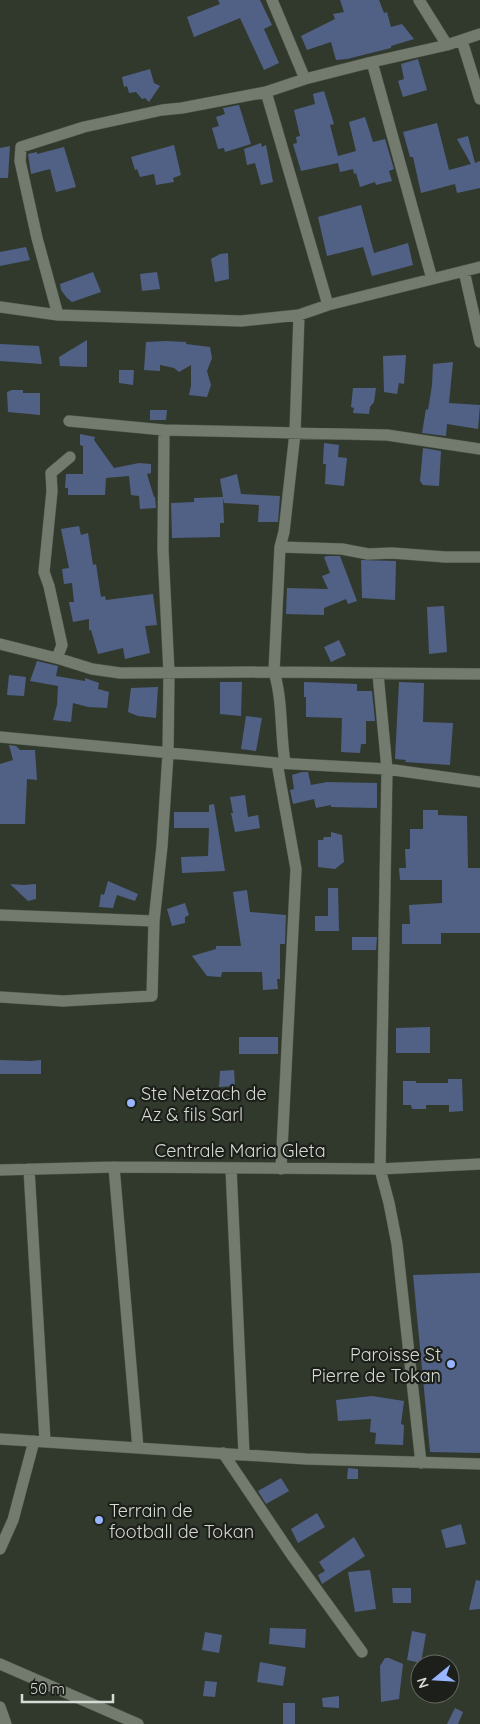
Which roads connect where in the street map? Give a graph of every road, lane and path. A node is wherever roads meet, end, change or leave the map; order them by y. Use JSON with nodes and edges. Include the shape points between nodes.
{"nodes":[{"id":1,"x":272,"y":0,"type":"edge"},
{"id":2,"x":420,"y":0,"type":"edge"},
{"id":3,"x":480,"y":34,"type":"edge"},
{"id":4,"x":462,"y":41,"type":"junction"},
{"id":5,"x":447,"y":45,"type":"junction"},
{"id":6,"x":372,"y":62,"type":"junction"},
{"id":7,"x":305,"y":79,"type":"junction"},
{"id":8,"x":266,"y":92,"type":"junction"},
{"id":9,"x":480,"y":99,"type":"edge"},
{"id":10,"x":480,"y":267,"type":"edge"},
{"id":11,"x":464,"y":271,"type":"junction"},
{"id":12,"x":432,"y":279,"type":"junction"},
{"id":13,"x":328,"y":305,"type":"junction"},
{"id":14,"x":0,"y":307,"type":"edge"},
{"id":15,"x":58,"y":315,"type":"junction"},
{"id":16,"x":299,"y":315,"type":"junction"},
{"id":17,"x":480,"y":342,"type":"edge"},
{"id":18,"x":69,"y":421,"type":"dead end"},
{"id":19,"x":164,"y":430,"type":"junction"},
{"id":20,"x":295,"y":433,"type":"junction"},
{"id":21,"x":480,"y":449,"type":"edge"},
{"id":22,"x":70,"y":457,"type":"dead end"},
{"id":23,"x":280,"y":547,"type":"junction"},
{"id":24,"x":480,"y":557,"type":"edge"},
{"id":25,"x":0,"y":644,"type":"edge"},
{"id":26,"x":57,"y":658,"type":"junction"},
{"id":27,"x":274,"y":672,"type":"junction"},
{"id":28,"x":169,"y":673,"type":"junction"},
{"id":29,"x":378,"y":674,"type":"junction"},
{"id":30,"x":480,"y":674,"type":"edge"},
{"id":31,"x":0,"y":737,"type":"edge"},
{"id":32,"x":168,"y":754,"type":"junction"},
{"id":33,"x":281,"y":763,"type":"junction"},
{"id":34,"x":387,"y":769,"type":"junction"},
{"id":35,"x":480,"y":782,"type":"edge"},
{"id":36,"x":0,"y":915,"type":"edge"},
{"id":37,"x":154,"y":921,"type":"junction"},
{"id":38,"x":0,"y":997,"type":"edge"},
{"id":39,"x":480,"y":1164,"type":"edge"},
{"id":40,"x":114,"y":1167,"type":"junction"},
{"id":41,"x":231,"y":1168,"type":"junction"},
{"id":42,"x":281,"y":1168,"type":"junction"},
{"id":43,"x":29,"y":1169,"type":"junction"},
{"id":44,"x":380,"y":1169,"type":"junction"},
{"id":45,"x":0,"y":1170,"type":"edge"},
{"id":46,"x":0,"y":1439,"type":"edge"},
{"id":47,"x":40,"y":1441,"type":"junction"},
{"id":48,"x":138,"y":1448,"type":"junction"},
{"id":49,"x":223,"y":1453,"type":"junction"},
{"id":50,"x":244,"y":1454,"type":"junction"},
{"id":51,"x":421,"y":1463,"type":"junction"},
{"id":52,"x":480,"y":1464,"type":"edge"},
{"id":53,"x":0,"y":1549,"type":"edge"},
{"id":54,"x":362,"y":1652,"type":"dead end"},
{"id":55,"x":0,"y":1664,"type":"edge"},
{"id":56,"x":0,"y":1707,"type":"edge"},
{"id":57,"x":6,"y":1724,"type":"edge"},
{"id":58,"x":138,"y":1724,"type":"edge"}],
"edges":[{"from":1,"to":7,"type":"street"},
{"from":2,"to":5,"type":"street"},
{"from":3,"to":4,"type":"street"},
{"from":4,"to":5,"type":"street"},
{"from":4,"to":9,"type":"street"},
{"from":5,"to":6,"type":"street"},
{"from":6,"to":7,"type":"street"},
{"from":6,"to":12,"type":"street"},
{"from":7,"to":8,"type":"street"},
{"from":8,"to":13,"type":"street"},
{"from":8,"to":15,"type":"street","via":[[84,127],[21,147],[22,171]]},
{"from":10,"to":11,"type":"street"},
{"from":11,"to":12,"type":"street"},
{"from":11,"to":17,"type":"street"},
{"from":12,"to":13,"type":"street"},
{"from":13,"to":16,"type":"street"},
{"from":14,"to":15,"type":"street"},
{"from":15,"to":16,"type":"street","via":[[241,322]]},
{"from":16,"to":20,"type":"street"},
{"from":18,"to":19,"type":"street"},
{"from":19,"to":20,"type":"street"},
{"from":19,"to":28,"type":"street","via":[[163,550]]},
{"from":20,"to":21,"type":"street","via":[[387,435]]},
{"from":20,"to":23,"type":"street"},
{"from":22,"to":26,"type":"street","via":[[52,473],[44,572],[62,645]]},
{"from":23,"to":24,"type":"street","via":[[342,549],[368,554]]},
{"from":23,"to":27,"type":"street"},
{"from":25,"to":26,"type":"street"},
{"from":26,"to":28,"type":"street","via":[[120,674]]},
{"from":27,"to":28,"type":"street"},
{"from":27,"to":29,"type":"street"},
{"from":27,"to":33,"type":"street","via":[[279,689]]},
{"from":28,"to":32,"type":"street"},
{"from":29,"to":30,"type":"street"},
{"from":29,"to":34,"type":"street"},
{"from":31,"to":32,"type":"street"},
{"from":32,"to":33,"type":"street"},
{"from":32,"to":37,"type":"street"},
{"from":33,"to":34,"type":"street"},
{"from":33,"to":42,"type":"street","via":[[296,869]]},
{"from":34,"to":35,"type":"street"},
{"from":34,"to":44,"type":"street"},
{"from":36,"to":37,"type":"street"},
{"from":37,"to":38,"type":"street","via":[[152,996],[63,1001]]},
{"from":39,"to":44,"type":"street","name":"Centrale Maria Gleta"},
{"from":40,"to":41,"type":"street","name":"Centrale Maria Gleta"},
{"from":40,"to":43,"type":"street","name":"Centrale Maria Gleta"},
{"from":40,"to":48,"type":"street"},
{"from":41,"to":42,"type":"street","name":"Centrale Maria Gleta"},
{"from":41,"to":50,"type":"street"},
{"from":42,"to":44,"type":"street","name":"Centrale Maria Gleta"},
{"from":43,"to":45,"type":"street","name":"Centrale Maria Gleta"},
{"from":43,"to":47,"type":"street"},
{"from":44,"to":51,"type":"street","via":[[397,1244]]},
{"from":46,"to":47,"type":"street"},
{"from":47,"to":48,"type":"street"},
{"from":47,"to":53,"type":"street"},
{"from":48,"to":49,"type":"street"},
{"from":49,"to":50,"type":"street"},
{"from":49,"to":54,"type":"street"},
{"from":50,"to":51,"type":"street"},
{"from":51,"to":52,"type":"street"},
{"from":55,"to":58,"type":"street"},
{"from":56,"to":57,"type":"street"}]}
